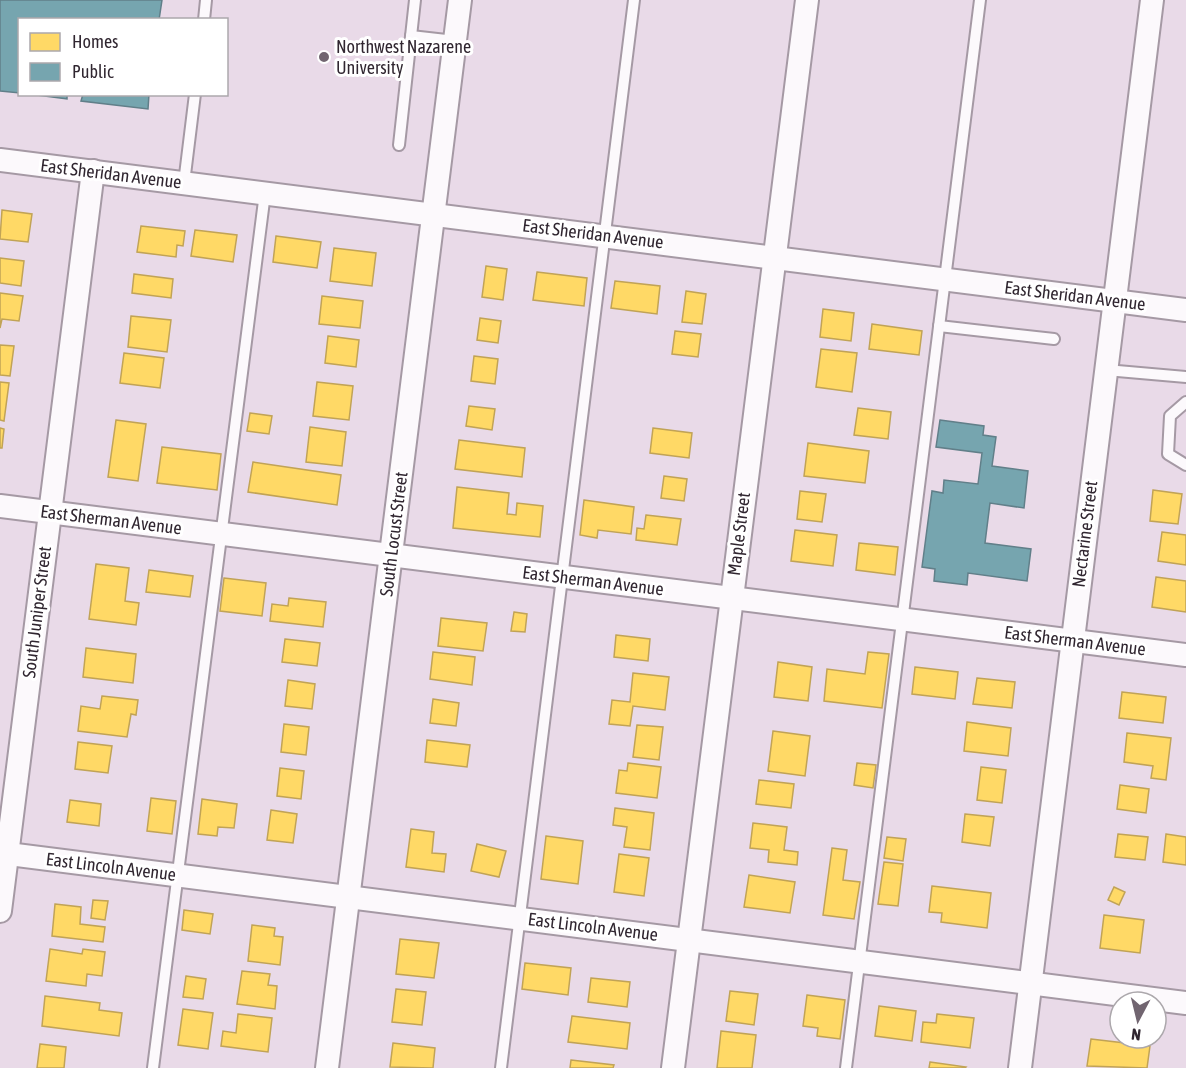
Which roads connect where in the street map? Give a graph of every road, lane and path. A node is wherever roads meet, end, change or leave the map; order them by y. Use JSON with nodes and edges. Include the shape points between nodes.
{"nodes":[{"id":1,"x":415,"y":0,"type":"edge"},
{"id":2,"x":460,"y":0,"type":"edge"},
{"id":3,"x":634,"y":0,"type":"edge"},
{"id":4,"x":807,"y":0,"type":"edge"},
{"id":5,"x":980,"y":0,"type":"edge"},
{"id":6,"x":1152,"y":0,"type":"edge"},
{"id":7,"x":411,"y":36,"type":"junction"},
{"id":8,"x":455,"y":41,"type":"junction"},
{"id":9,"x":195,"y":96,"type":"edge"},
{"id":10,"x":399,"y":145,"type":"dead end"},
{"id":11,"x":0,"y":160,"type":"edge"},
{"id":12,"x":93,"y":171,"type":"junction"},
{"id":13,"x":184,"y":183,"type":"junction"},
{"id":14,"x":265,"y":193,"type":"junction"},
{"id":15,"x":434,"y":214,"type":"junction"},
{"id":16,"x":606,"y":236,"type":"junction"},
{"id":17,"x":774,"y":258,"type":"junction"},
{"id":18,"x":944,"y":279,"type":"junction"},
{"id":19,"x":1114,"y":301,"type":"junction"},
{"id":20,"x":1186,"y":310,"type":"edge"},
{"id":21,"x":939,"y":326,"type":"junction"},
{"id":22,"x":1054,"y":339,"type":"dead end"},
{"id":23,"x":1106,"y":370,"type":"junction"},
{"id":24,"x":1186,"y":376,"type":"edge"},
{"id":25,"x":1186,"y":402,"type":"edge"},
{"id":26,"x":1186,"y":465,"type":"edge"},
{"id":27,"x":0,"y":506,"type":"edge"},
{"id":28,"x":50,"y":513,"type":"junction"},
{"id":29,"x":221,"y":534,"type":"junction"},
{"id":30,"x":392,"y":555,"type":"junction"},
{"id":31,"x":561,"y":577,"type":"junction"},
{"id":32,"x":731,"y":598,"type":"junction"},
{"id":33,"x":902,"y":620,"type":"junction"},
{"id":34,"x":1072,"y":641,"type":"junction"},
{"id":35,"x":1186,"y":655,"type":"edge"},
{"id":36,"x":4,"y":853,"type":"edge"},
{"id":37,"x":178,"y":875,"type":"junction"},
{"id":38,"x":348,"y":897,"type":"junction"},
{"id":39,"x":0,"y":911,"type":"edge"},
{"id":40,"x":520,"y":918,"type":"junction"},
{"id":41,"x":689,"y":939,"type":"junction"},
{"id":42,"x":859,"y":960,"type":"junction"},
{"id":43,"x":1030,"y":983,"type":"junction"},
{"id":44,"x":1186,"y":1003,"type":"edge"},
{"id":45,"x":153,"y":1068,"type":"edge"},
{"id":46,"x":327,"y":1068,"type":"edge"},
{"id":47,"x":501,"y":1068,"type":"edge"},
{"id":48,"x":673,"y":1068,"type":"edge"},
{"id":49,"x":846,"y":1068,"type":"edge"},
{"id":50,"x":1020,"y":1068,"type":"edge"}],
"edges":[{"from":1,"to":7,"type":"lane"},
{"from":2,"to":8,"type":"street","name":"South Locust Street"},
{"from":3,"to":16,"type":"lane"},
{"from":4,"to":17,"type":"street","name":"Maple Street"},
{"from":5,"to":18,"type":"lane"},
{"from":6,"to":19,"type":"street","name":"Nectarine Street"},
{"from":7,"to":8,"type":"lane"},
{"from":7,"to":10,"type":"lane"},
{"from":8,"to":15,"type":"street","name":"South Locust Street"},
{"from":9,"to":13,"type":"lane"},
{"from":11,"to":12,"type":"street","name":"East Sheridan Avenue"},
{"from":12,"to":13,"type":"street","name":"East Sheridan Avenue"},
{"from":12,"to":28,"type":"street","name":"South Juniper Street"},
{"from":13,"to":14,"type":"street","name":"East Sheridan Avenue"},
{"from":14,"to":15,"type":"street","name":"East Sheridan Avenue"},
{"from":14,"to":29,"type":"lane"},
{"from":15,"to":16,"type":"street","name":"East Sheridan Avenue"},
{"from":15,"to":30,"type":"street","name":"South Locust Street"},
{"from":16,"to":17,"type":"street","name":"East Sheridan Avenue"},
{"from":16,"to":31,"type":"lane"},
{"from":17,"to":18,"type":"street","name":"East Sheridan Avenue"},
{"from":17,"to":32,"type":"street","name":"Maple Street"},
{"from":18,"to":19,"type":"street","name":"East Sheridan Avenue"},
{"from":18,"to":21,"type":"lane"},
{"from":19,"to":20,"type":"street","name":"East Sheridan Avenue"},
{"from":19,"to":23,"type":"street","name":"Nectarine Street"},
{"from":21,"to":22,"type":"lane"},
{"from":21,"to":33,"type":"lane"},
{"from":23,"to":24,"type":"lane"},
{"from":23,"to":34,"type":"street","name":"Nectarine Street"},
{"from":25,"to":26,"type":"lane","via":[[1170,416],[1168,454]]},
{"from":27,"to":28,"type":"street","name":"East Sherman Avenue"},
{"from":28,"to":29,"type":"street","name":"East Sherman Avenue"},
{"from":28,"to":36,"type":"street","name":"South Juniper Street"},
{"from":29,"to":30,"type":"street","name":"East Sherman Avenue"},
{"from":29,"to":37,"type":"lane"},
{"from":30,"to":31,"type":"street","name":"East Sherman Avenue"},
{"from":30,"to":38,"type":"street","name":"South Locust Street"},
{"from":31,"to":32,"type":"street","name":"East Sherman Avenue"},
{"from":31,"to":40,"type":"lane"},
{"from":32,"to":33,"type":"street","name":"East Sherman Avenue"},
{"from":32,"to":41,"type":"street","name":"Maple Street"},
{"from":33,"to":34,"type":"street","name":"East Sherman Avenue"},
{"from":33,"to":42,"type":"lane"},
{"from":34,"to":35,"type":"street","name":"East Sherman Avenue"},
{"from":34,"to":43,"type":"street","name":"Nectarine Street"},
{"from":36,"to":37,"type":"street","name":"East Lincoln Avenue"},
{"from":36,"to":39,"type":"street","name":"South Juniper Street"},
{"from":37,"to":38,"type":"street","name":"East Lincoln Avenue"},
{"from":37,"to":45,"type":"lane"},
{"from":38,"to":40,"type":"street","name":"East Lincoln Avenue"},
{"from":38,"to":46,"type":"street","name":"South Locust Street"},
{"from":40,"to":41,"type":"street","name":"East Lincoln Avenue"},
{"from":40,"to":47,"type":"lane"},
{"from":41,"to":42,"type":"street","name":"East Lincoln Avenue"},
{"from":41,"to":48,"type":"street","name":"Maple Street"},
{"from":42,"to":43,"type":"street","name":"East Lincoln Avenue"},
{"from":42,"to":49,"type":"lane"},
{"from":43,"to":44,"type":"street","name":"East Lincoln Avenue"},
{"from":43,"to":50,"type":"street","name":"Nectarine Street"}]}
